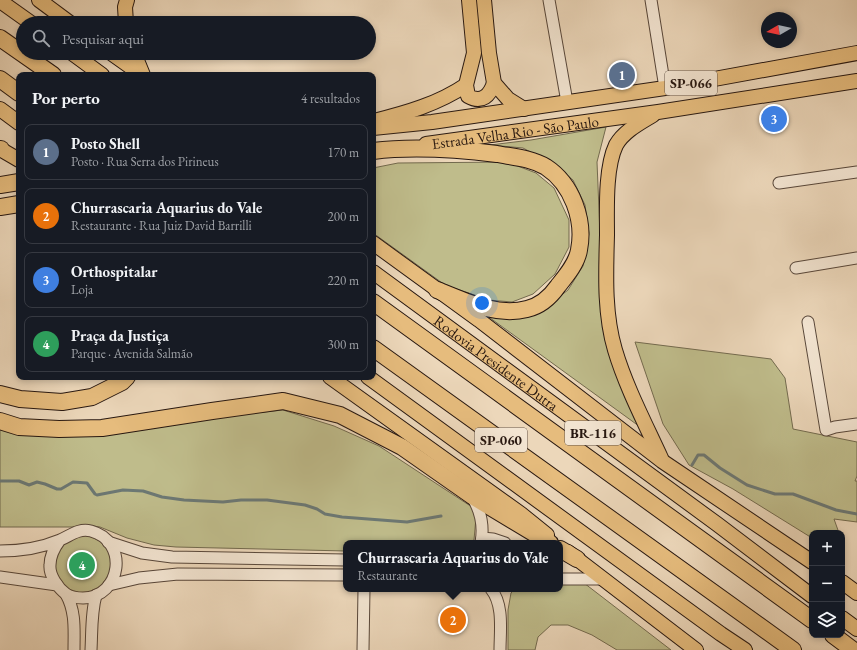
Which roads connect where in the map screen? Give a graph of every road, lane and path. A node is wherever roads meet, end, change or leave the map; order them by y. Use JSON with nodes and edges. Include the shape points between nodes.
{"nodes":[{"id":1,"x":39,"y":0,"type":"edge"},
{"id":2,"x":127,"y":0,"type":"edge"},
{"id":3,"x":470,"y":0,"type":"edge"},
{"id":4,"x":484,"y":0,"type":"edge"},
{"id":5,"x":549,"y":0,"type":"edge"},
{"id":6,"x":651,"y":0,"type":"edge"},
{"id":7,"x":0,"y":1,"type":"edge"},
{"id":8,"x":21,"y":16,"type":"edge"},
{"id":9,"x":61,"y":16,"type":"edge"},
{"id":10,"x":126,"y":16,"type":"edge"},
{"id":11,"x":0,"y":38,"type":"edge"},
{"id":12,"x":16,"y":49,"type":"edge"},
{"id":13,"x":857,"y":53,"type":"edge"},
{"id":14,"x":32,"y":60,"type":"edge"},
{"id":15,"x":82,"y":60,"type":"edge"},
{"id":16,"x":121,"y":60,"type":"edge"},
{"id":17,"x":137,"y":60,"type":"edge"},
{"id":18,"x":49,"y":72,"type":"edge"},
{"id":19,"x":98,"y":72,"type":"edge"},
{"id":20,"x":138,"y":72,"type":"edge"},
{"id":21,"x":141,"y":72,"type":"edge"},
{"id":22,"x":0,"y":79,"type":"edge"},
{"id":23,"x":857,"y":81,"type":"edge"},
{"id":24,"x":494,"y":83,"type":"junction"},
{"id":25,"x":466,"y":85,"type":"junction"},
{"id":26,"x":665,"y":88,"type":"junction"},
{"id":27,"x":0,"y":89,"type":"edge"},
{"id":28,"x":16,"y":91,"type":"edge"},
{"id":29,"x":16,"y":98,"type":"edge"},
{"id":30,"x":567,"y":102,"type":"junction"},
{"id":31,"x":0,"y":109,"type":"edge"},
{"id":32,"x":524,"y":109,"type":"junction"},
{"id":33,"x":658,"y":112,"type":"junction"},
{"id":34,"x":16,"y":121,"type":"edge"},
{"id":35,"x":376,"y":121,"type":"edge"},
{"id":36,"x":376,"y":128,"type":"edge"},
{"id":37,"x":0,"y":149,"type":"edge"},
{"id":38,"x":390,"y":149,"type":"junction"},
{"id":39,"x":376,"y":151,"type":"edge"},
{"id":40,"x":16,"y":158,"type":"edge"},
{"id":41,"x":857,"y":172,"type":"edge"},
{"id":42,"x":780,"y":183,"type":"dead end"},
{"id":43,"x":16,"y":204,"type":"edge"},
{"id":44,"x":0,"y":207,"type":"edge"},
{"id":45,"x":376,"y":245,"type":"edge"},
{"id":46,"x":857,"y":258,"type":"edge"},
{"id":47,"x":796,"y":268,"type":"dead end"},
{"id":48,"x":376,"y":274,"type":"edge"},
{"id":49,"x":437,"y":290,"type":"junction"},
{"id":50,"x":376,"y":304,"type":"edge"},
{"id":51,"x":808,"y":322,"type":"dead end"},
{"id":52,"x":376,"y":350,"type":"edge"},
{"id":53,"x":124,"y":380,"type":"edge"},
{"id":54,"x":334,"y":380,"type":"edge"},
{"id":55,"x":372,"y":380,"type":"edge"},
{"id":56,"x":0,"y":394,"type":"edge"},
{"id":57,"x":0,"y":421,"type":"edge"},
{"id":58,"x":857,"y":424,"type":"edge"},
{"id":59,"x":662,"y":461,"type":"junction"},
{"id":60,"x":472,"y":496,"type":"junction"},
{"id":61,"x":60,"y":540,"type":"junction"},
{"id":62,"x":481,"y":540,"type":"edge"},
{"id":63,"x":496,"y":540,"type":"edge"},
{"id":64,"x":545,"y":540,"type":"edge"},
{"id":65,"x":553,"y":540,"type":"edge"},
{"id":66,"x":108,"y":542,"type":"junction"},
{"id":67,"x":563,"y":548,"type":"edge"},
{"id":68,"x":563,"y":551,"type":"edge"},
{"id":69,"x":0,"y":552,"type":"edge"},
{"id":70,"x":577,"y":559,"type":"junction"},
{"id":71,"x":343,"y":560,"type":"edge"},
{"id":72,"x":809,"y":560,"type":"edge"},
{"id":73,"x":343,"y":575,"type":"edge"},
{"id":74,"x":0,"y":577,"type":"edge"},
{"id":75,"x":563,"y":579,"type":"edge"},
{"id":76,"x":603,"y":579,"type":"junction"},
{"id":77,"x":57,"y":584,"type":"junction"},
{"id":78,"x":109,"y":585,"type":"junction"},
{"id":79,"x":364,"y":592,"type":"edge"},
{"id":80,"x":494,"y":592,"type":"edge"},
{"id":81,"x":66,"y":594,"type":"junction"},
{"id":82,"x":809,"y":594,"type":"edge"},
{"id":83,"x":96,"y":595,"type":"junction"},
{"id":84,"x":809,"y":618,"type":"edge"},
{"id":85,"x":845,"y":620,"type":"edge"},
{"id":86,"x":857,"y":629,"type":"edge"},
{"id":87,"x":721,"y":634,"type":"junction"},
{"id":88,"x":837,"y":638,"type":"edge"},
{"id":89,"x":74,"y":650,"type":"edge"},
{"id":90,"x":92,"y":650,"type":"edge"},
{"id":91,"x":363,"y":650,"type":"edge"},
{"id":92,"x":500,"y":650,"type":"edge"},
{"id":93,"x":696,"y":650,"type":"edge"},
{"id":94,"x":742,"y":650,"type":"edge"},
{"id":95,"x":745,"y":650,"type":"edge"},
{"id":96,"x":793,"y":650,"type":"edge"},
{"id":97,"x":853,"y":650,"type":"edge"}],
"edges":[{"from":1,"to":9,"type":"main road"},
{"from":2,"to":10,"type":"main road"},
{"from":3,"to":25,"type":"main road","via":[[474,53]]},
{"from":4,"to":24,"type":"main road"},
{"from":5,"to":30,"type":"street"},
{"from":6,"to":26,"type":"street"},
{"from":7,"to":8,"type":"main road"},
{"from":11,"to":12,"type":"highway"},
{"from":13,"to":26,"type":"main road","number":"SP-066"},
{"from":14,"to":18,"type":"highway"},
{"from":15,"to":19,"type":"main road"},
{"from":16,"to":20,"type":"main road"},
{"from":17,"to":21,"type":"main road"},
{"from":22,"to":28,"type":"highway"},
{"from":23,"to":33,"type":"main road","number":"SP-066"},
{"from":24,"to":25,"type":"main road","via":[[489,94],[481,99],[468,96]]},
{"from":24,"to":32,"type":"main road","via":[[508,99]]},
{"from":25,"to":35,"type":"main road","via":[[453,94],[416,110]]},
{"from":26,"to":30,"type":"main road","number":"SP-066"},
{"from":27,"to":29,"type":"highway"},
{"from":30,"to":32,"type":"main road","number":"SP-066"},
{"from":31,"to":34,"type":"main road"},
{"from":32,"to":36,"type":"main road","name":"Estrada Velha Rio - São Paulo","number":"SP-066"},
{"from":33,"to":38,"type":"main road","name":"Estrada Velha Rio - São Paulo","number":"SP-066"},
{"from":33,"to":59,"type":"main road","via":[[624,134],[616,145],[610,164],[606,297],[609,328],[622,373]]},
{"from":37,"to":40,"type":"main road"},
{"from":38,"to":39,"type":"highway","name":"Estrada Velha Rio - São Paulo","number":"SP-066"},
{"from":38,"to":49,"type":"highway","via":[[437,149],[518,157],[545,167],[556,175],[572,196],[580,223],[579,250],[562,282],[546,299],[534,307],[506,311],[471,304]]},
{"from":41,"to":42,"type":"street"},
{"from":43,"to":44,"type":"highway"},
{"from":45,"to":49,"type":"main road"},
{"from":46,"to":47,"type":"street"},
{"from":48,"to":82,"type":"main road","name":"Rodovia Presidente Dutra","number":"BR-116"},
{"from":49,"to":59,"type":"main road"},
{"from":50,"to":84,"type":"highway","name":"Rodovia Presidente Dutra","number":"SP-060"},
{"from":51,"to":58,"type":"street","via":[[826,430]]},
{"from":52,"to":96,"type":"highway","number":"SP-060"},
{"from":53,"to":56,"type":"highway","via":[[92,397],[62,402],[20,399]]},
{"from":54,"to":65,"type":"main road"},
{"from":55,"to":87,"type":"main road"},
{"from":57,"to":60,"type":"highway","via":[[19,426],[59,429],[102,428],[283,401],[340,415],[402,447]]},
{"from":59,"to":72,"type":"main road"},
{"from":60,"to":62,"type":"street","via":[[481,517]]},
{"from":60,"to":64,"type":"highway"},
{"from":61,"to":66,"type":"street","via":[[79,531],[90,531]]},
{"from":61,"to":69,"type":"street","via":[[18,551]]},
{"from":61,"to":77,"type":"street","via":[[54,548],[50,567]]},
{"from":62,"to":63,"type":"street"},
{"from":66,"to":71,"type":"street","via":[[142,553],[172,557]]},
{"from":66,"to":78,"type":"street","via":[[117,559],[117,568]]},
{"from":67,"to":70,"type":"main road"},
{"from":68,"to":70,"type":"highway"},
{"from":70,"to":76,"type":"main road"},
{"from":73,"to":78,"type":"street","via":[[178,574],[139,578]]},
{"from":74,"to":77,"type":"street"},
{"from":75,"to":76,"type":"street"},
{"from":76,"to":93,"type":"main road"},
{"from":77,"to":81,"type":"street"},
{"from":78,"to":83,"type":"street"},
{"from":79,"to":91,"type":"street"},
{"from":80,"to":92,"type":"street","via":[[500,610]]},
{"from":81,"to":83,"type":"street","via":[[76,598]]},
{"from":81,"to":89,"type":"street","via":[[74,616]]},
{"from":83,"to":90,"type":"street","via":[[93,604]]},
{"from":85,"to":86,"type":"main road"},
{"from":87,"to":94,"type":"main road"},
{"from":87,"to":95,"type":"main road"},
{"from":88,"to":97,"type":"highway"}]}
